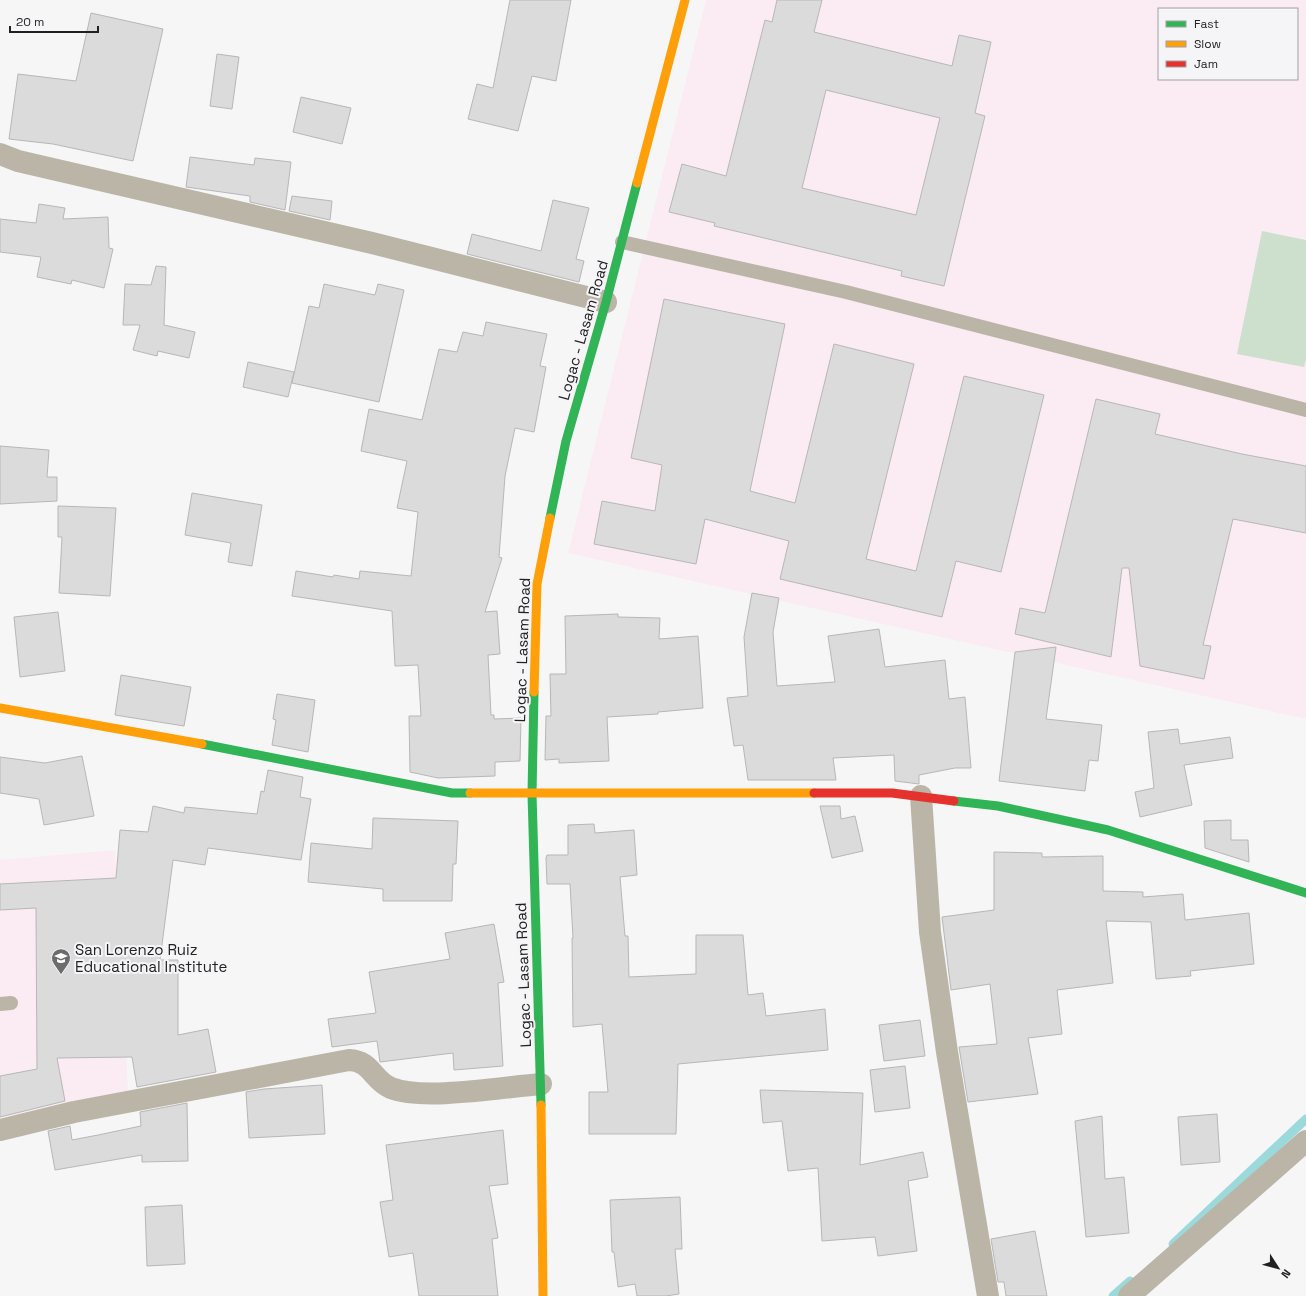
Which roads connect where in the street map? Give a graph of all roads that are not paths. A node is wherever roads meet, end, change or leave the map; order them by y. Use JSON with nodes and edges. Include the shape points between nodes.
{"nodes":[{"id":1,"x":685,"y":0,"type":"edge"},
{"id":2,"x":0,"y":154,"type":"edge"},
{"id":3,"x":622,"y":242,"type":"junction"},
{"id":4,"x":606,"y":302,"type":"junction"},
{"id":5,"x":1306,"y":410,"type":"edge"},
{"id":6,"x":0,"y":708,"type":"edge"},
{"id":7,"x":532,"y":794,"type":"junction"},
{"id":8,"x":921,"y":796,"type":"junction"},
{"id":9,"x":1306,"y":893,"type":"edge"},
{"id":10,"x":541,"y":1084,"type":"junction"},
{"id":11,"x":0,"y":1130,"type":"edge"},
{"id":12,"x":1306,"y":1141,"type":"edge"},
{"id":13,"x":543,"y":1296,"type":"edge"},
{"id":14,"x":988,"y":1296,"type":"edge"},
{"id":15,"x":1129,"y":1296,"type":"edge"}],
"edges":[{"from":1,"to":3,"type":"street","name":"Logac - Lasam Road"},
{"from":2,"to":4,"type":"street","via":[[18,161],[372,242]]},
{"from":3,"to":4,"type":"street","name":"Logac - Lasam Road"},
{"from":3,"to":5,"type":"lane","via":[[846,292]]},
{"from":4,"to":7,"type":"street","name":"Logac - Lasam Road","via":[[566,441],[536,584]]},
{"from":6,"to":7,"type":"street","via":[[145,733],[452,793]]},
{"from":7,"to":8,"type":"street","via":[[892,793]]},
{"from":7,"to":10,"type":"street","name":"Logac - Lasam Road"},
{"from":8,"to":9,"type":"street","via":[[998,806],[1108,830]]},
{"from":8,"to":14,"type":"street","via":[[930,932],[947,1052]]},
{"from":10,"to":11,"type":"street","via":[[458,1092],[409,1092],[390,1088],[380,1082],[366,1065],[349,1060],[74,1112]]},
{"from":10,"to":13,"type":"street","name":"Logac - Lasam Road"},
{"from":12,"to":15,"type":"street"}]}
